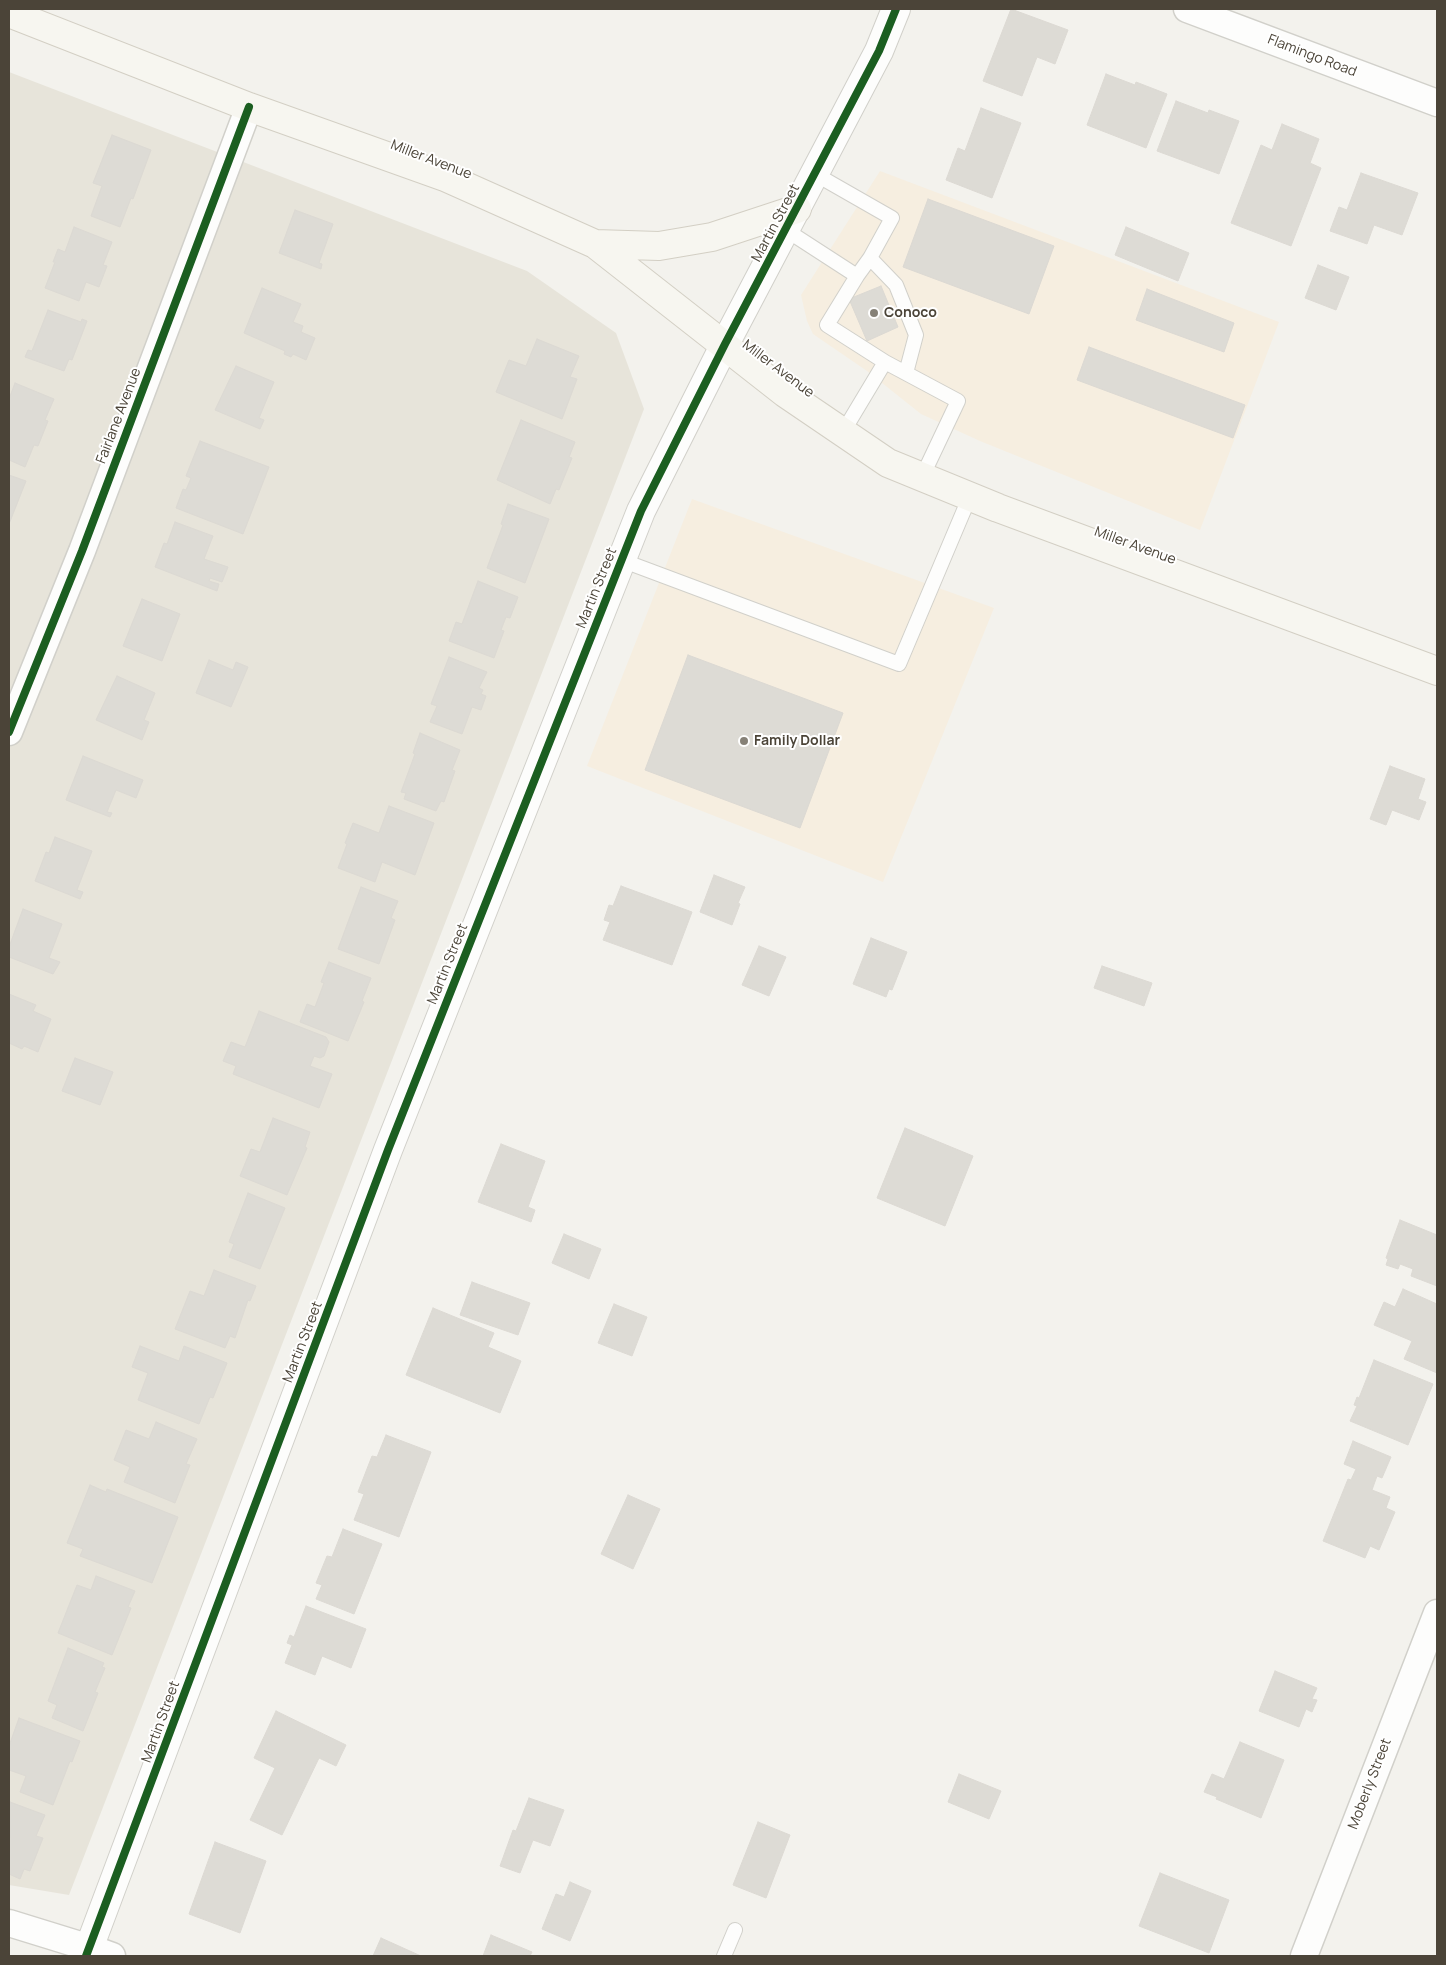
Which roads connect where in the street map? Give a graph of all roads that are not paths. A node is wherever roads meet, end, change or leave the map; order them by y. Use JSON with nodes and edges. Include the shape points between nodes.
{"nodes":[{"id":1,"x":896,"y":9,"type":"edge"},
{"id":2,"x":1187,"y":9,"type":"edge"},
{"id":3,"x":9,"y":13,"type":"edge"},
{"id":4,"x":1437,"y":103,"type":"edge"},
{"id":5,"x":249,"y":107,"type":"junction"},
{"id":6,"x":815,"y":174,"type":"junction"},
{"id":7,"x":792,"y":220,"type":"junction"},
{"id":8,"x":594,"y":244,"type":"junction"},
{"id":9,"x":870,"y":258,"type":"junction"},
{"id":10,"x":857,"y":276,"type":"junction"},
{"id":11,"x":724,"y":344,"type":"junction"},
{"id":12,"x":885,"y":362,"type":"junction"},
{"id":13,"x":906,"y":373,"type":"junction"},
{"id":14,"x":843,"y":432,"type":"junction"},
{"id":15,"x":922,"y":477,"type":"junction"},
{"id":16,"x":970,"y":496,"type":"junction"},
{"id":17,"x":622,"y":560,"type":"junction"},
{"id":18,"x":1437,"y":671,"type":"edge"},
{"id":19,"x":9,"y":732,"type":"edge"},
{"id":20,"x":1437,"y":1613,"type":"edge"},
{"id":21,"x":9,"y":1923,"type":"edge"},
{"id":22,"x":735,"y":1930,"type":"dead end"},
{"id":23,"x":96,"y":1953,"type":"edge"},
{"id":24,"x":724,"y":1956,"type":"edge"},
{"id":25,"x":1304,"y":1956,"type":"edge"}],
"edges":[{"from":1,"to":6,"type":"street","name":"Martin Street","via":[[879,51]]},
{"from":2,"to":4,"type":"street","name":"Flamingo Road"},
{"from":3,"to":5,"type":"main road","name":"Miller Avenue"},
{"from":5,"to":8,"type":"main road","name":"Miller Avenue","via":[[445,177]]},
{"from":5,"to":19,"type":"street","name":"Fairlane Avenue","via":[[82,551]]},
{"from":6,"to":7,"type":"street","name":"Martin Street"},
{"from":6,"to":9,"type":"lane","via":[[892,218]]},
{"from":7,"to":8,"type":"main road","via":[[659,246]]},
{"from":7,"to":10,"type":"lane"},
{"from":7,"to":11,"type":"street","name":"Martin Street"},
{"from":8,"to":11,"type":"main road","name":"Miller Avenue"},
{"from":9,"to":10,"type":"lane"},
{"from":9,"to":13,"type":"lane","via":[[896,285],[916,335]]},
{"from":10,"to":12,"type":"lane","via":[[827,325]]},
{"from":11,"to":14,"type":"main road","name":"Miller Avenue"},
{"from":11,"to":17,"type":"street","name":"Martin Street","via":[[641,511]]},
{"from":12,"to":13,"type":"lane"},
{"from":12,"to":14,"type":"lane"},
{"from":13,"to":15,"type":"lane","via":[[958,401]]},
{"from":14,"to":15,"type":"main road","name":"Miller Avenue","via":[[888,463]]},
{"from":15,"to":16,"type":"main road","name":"Miller Avenue"},
{"from":16,"to":17,"type":"lane","via":[[899,664]]},
{"from":16,"to":18,"type":"main road","name":"Miller Avenue"},
{"from":17,"to":23,"type":"street","name":"Martin Street","via":[[385,1159]]},
{"from":20,"to":25,"type":"street","name":"Moberly Street"},
{"from":21,"to":23,"type":"street"},
{"from":22,"to":24,"type":"lane"}]}
